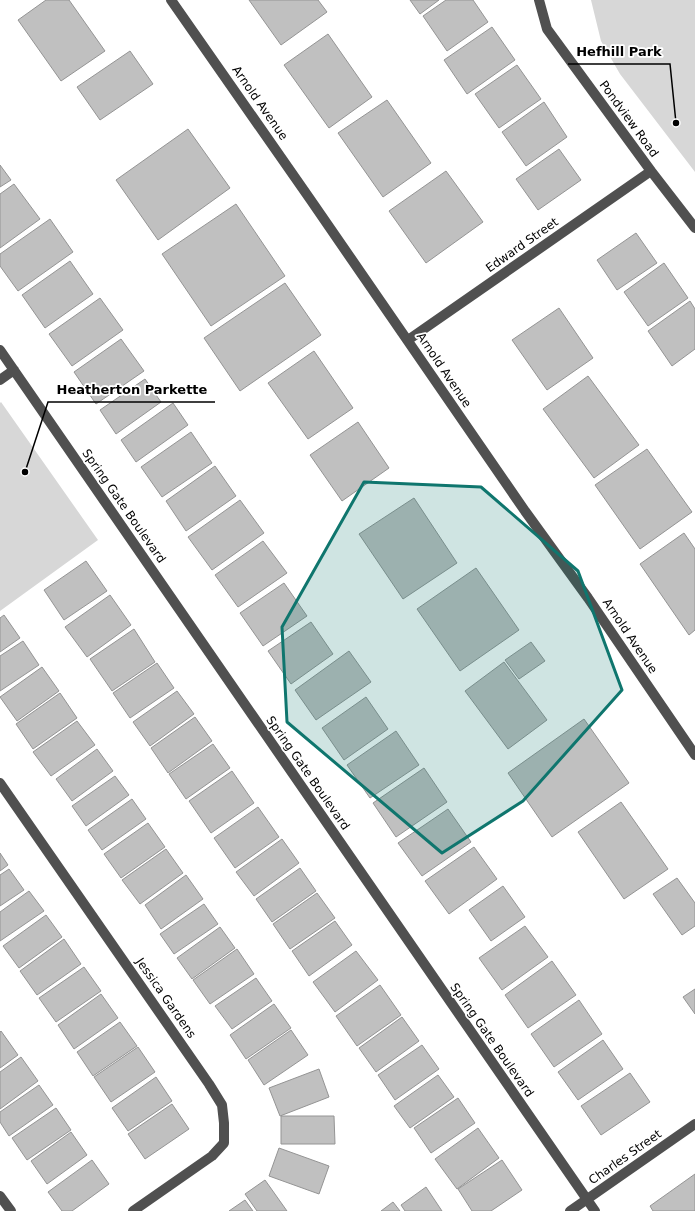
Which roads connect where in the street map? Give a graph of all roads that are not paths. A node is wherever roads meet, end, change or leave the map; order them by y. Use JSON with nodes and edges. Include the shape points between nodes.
{"nodes":[{"id":1,"x":171,"y":0,"type":"edge"},
{"id":2,"x":538,"y":0,"type":"edge"},
{"id":3,"x":651,"y":171,"type":"junction"},
{"id":4,"x":695,"y":228,"type":"edge"},
{"id":5,"x":408,"y":340,"type":"junction"},
{"id":6,"x":0,"y":350,"type":"edge"},
{"id":7,"x":14,"y":370,"type":"junction"},
{"id":8,"x":0,"y":380,"type":"edge"},
{"id":9,"x":695,"y":755,"type":"edge"},
{"id":10,"x":0,"y":783,"type":"edge"},
{"id":11,"x":695,"y":1124,"type":"edge"},
{"id":12,"x":0,"y":1196,"type":"edge"},
{"id":13,"x":587,"y":1200,"type":"junction"},
{"id":14,"x":10,"y":1211,"type":"edge"},
{"id":15,"x":133,"y":1211,"type":"edge"},
{"id":16,"x":570,"y":1211,"type":"edge"},
{"id":17,"x":595,"y":1211,"type":"edge"}],
"edges":[{"from":1,"to":5,"type":"street","name":"Arnold Avenue"},
{"from":2,"to":3,"type":"street","name":"Pondview Road","via":[[547,29]]},
{"from":3,"to":4,"type":"street","name":"Pondview Road"},
{"from":3,"to":5,"type":"street","name":"Edward Street"},
{"from":5,"to":9,"type":"street","name":"Arnold Avenue"},
{"from":6,"to":7,"type":"street","name":"Spring Gate Boulevard"},
{"from":7,"to":8,"type":"street"},
{"from":7,"to":13,"type":"street","name":"Spring Gate Boulevard"},
{"from":10,"to":15,"type":"street","name":"Jessica Gardens","via":[[222,1105],[224,1143],[212,1156]]},
{"from":11,"to":13,"type":"street","name":"Charles Street"},
{"from":12,"to":14,"type":"street"},
{"from":13,"to":16,"type":"street","name":"Charles Street"},
{"from":13,"to":17,"type":"street","name":"Spring Gate Boulevard"}]}
